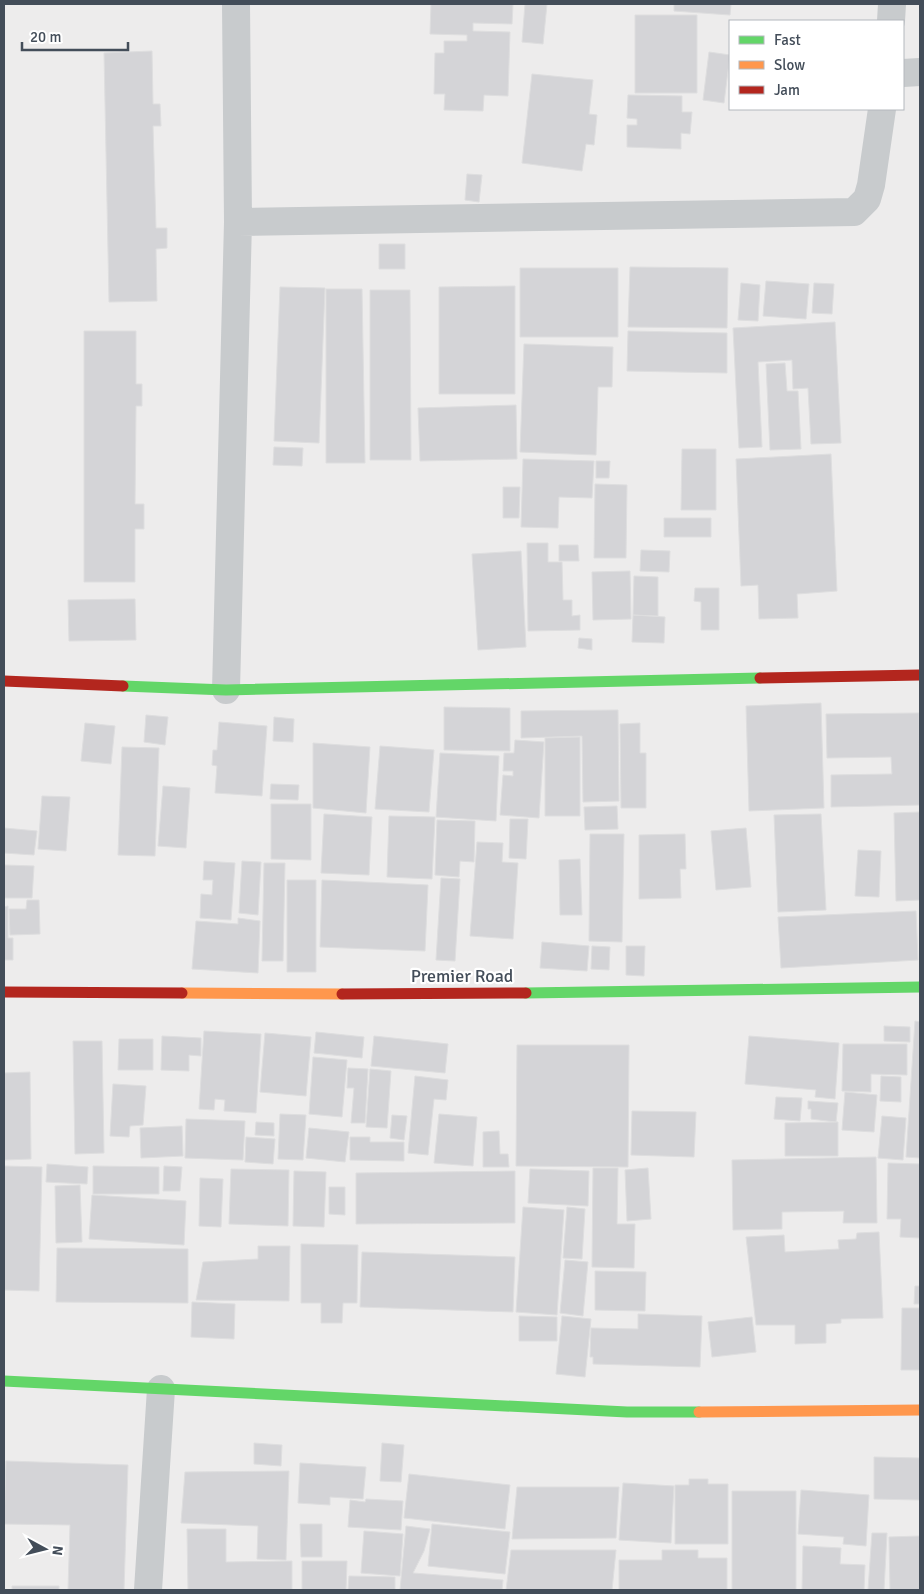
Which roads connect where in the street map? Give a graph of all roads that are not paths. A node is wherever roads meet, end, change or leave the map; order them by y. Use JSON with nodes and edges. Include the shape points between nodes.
{"nodes":[{"id":1,"x":236,"y":4,"type":"edge"},
{"id":2,"x":892,"y":4,"type":"edge"},
{"id":3,"x":891,"y":20,"type":"edge"},
{"id":4,"x":920,"y":72,"type":"edge"},
{"id":5,"x":904,"y":73,"type":"edge"},
{"id":6,"x":882,"y":110,"type":"edge"},
{"id":7,"x":238,"y":222,"type":"junction"},
{"id":8,"x":920,"y":675,"type":"edge"},
{"id":9,"x":4,"y":681,"type":"edge"},
{"id":10,"x":226,"y":690,"type":"junction"},
{"id":11,"x":920,"y":986,"type":"edge"},
{"id":12,"x":4,"y":992,"type":"edge"},
{"id":13,"x":4,"y":1381,"type":"edge"},
{"id":14,"x":161,"y":1389,"type":"junction"},
{"id":15,"x":920,"y":1410,"type":"edge"},
{"id":16,"x":148,"y":1590,"type":"edge"}],
"edges":[{"from":1,"to":7,"type":"street"},
{"from":2,"to":3,"type":"street"},
{"from":4,"to":5,"type":"street"},
{"from":6,"to":7,"type":"street","via":[[871,185],[866,199],[854,212]]},
{"from":7,"to":10,"type":"street"},
{"from":8,"to":10,"type":"street"},
{"from":9,"to":10,"type":"street"},
{"from":11,"to":12,"type":"street","name":"Premier Road","via":[[454,994]]},
{"from":13,"to":14,"type":"street"},
{"from":14,"to":15,"type":"street","via":[[628,1412]]},
{"from":14,"to":16,"type":"street"}]}
